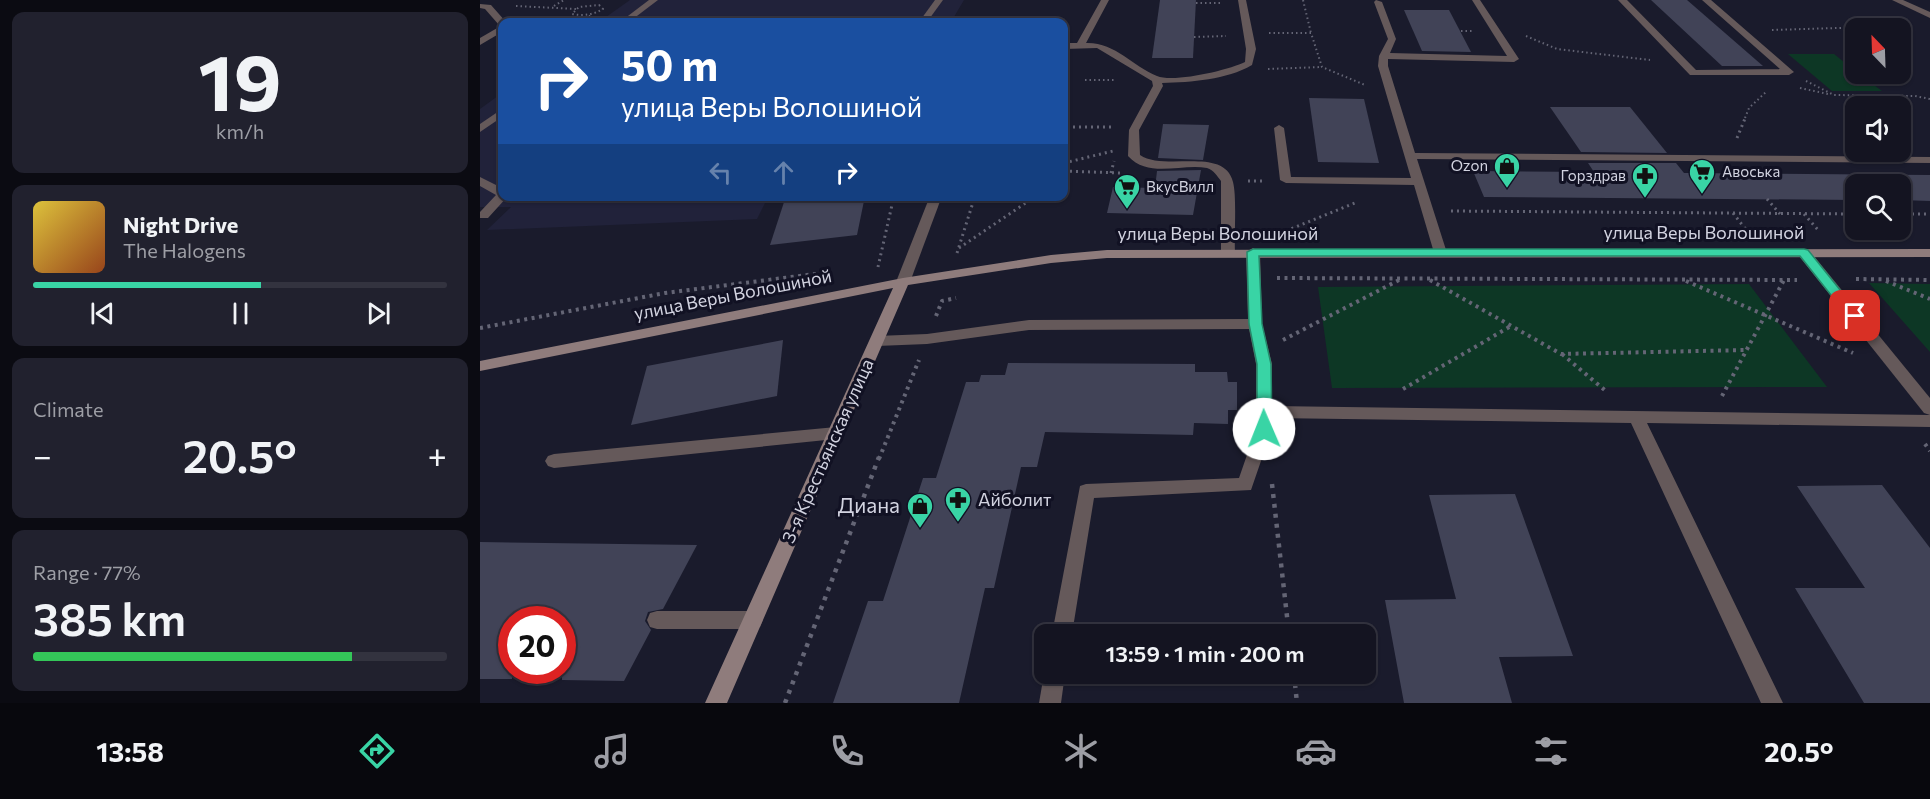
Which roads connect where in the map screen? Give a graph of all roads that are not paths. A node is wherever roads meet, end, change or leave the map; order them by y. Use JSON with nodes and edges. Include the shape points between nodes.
{"nodes":[{"id":1,"x":654,"y":0,"type":"edge"},
{"id":2,"x":939,"y":0,"type":"edge"},
{"id":3,"x":1105,"y":0,"type":"edge"},
{"id":4,"x":1242,"y":0,"type":"edge"},
{"id":5,"x":1476,"y":0,"type":"edge"},
{"id":6,"x":1622,"y":0,"type":"edge"},
{"id":7,"x":1706,"y":0,"type":"edge"},
{"id":8,"x":1896,"y":0,"type":"edge"},
{"id":9,"x":1378,"y":2,"type":"dead end"},
{"id":10,"x":480,"y":6,"type":"edge"},
{"id":11,"x":1930,"y":15,"type":"edge"},
{"id":12,"x":498,"y":18,"type":"edge"},
{"id":13,"x":629,"y":18,"type":"edge"},
{"id":14,"x":926,"y":18,"type":"edge"},
{"id":15,"x":498,"y":31,"type":"edge"},
{"id":16,"x":480,"y":42,"type":"edge"},
{"id":17,"x":1081,"y":44,"type":"junction"},
{"id":18,"x":1068,"y":46,"type":"edge"},
{"id":19,"x":1384,"y":56,"type":"junction"},
{"id":20,"x":1157,"y":80,"type":"junction"},
{"id":21,"x":498,"y":115,"type":"edge"},
{"id":22,"x":1279,"y":128,"type":"dead end"},
{"id":23,"x":480,"y":129,"type":"edge"},
{"id":24,"x":1412,"y":156,"type":"junction"},
{"id":25,"x":1930,"y":160,"type":"edge"},
{"id":26,"x":480,"y":181,"type":"edge"},
{"id":27,"x":1419,"y":182,"type":"junction"},
{"id":28,"x":498,"y":192,"type":"edge"},
{"id":29,"x":498,"y":200,"type":"edge"},
{"id":30,"x":934,"y":201,"type":"edge"},
{"id":31,"x":481,"y":219,"type":"edge"},
{"id":32,"x":1253,"y":252,"type":"junction"},
{"id":33,"x":1440,"y":252,"type":"junction"},
{"id":34,"x":1228,"y":253,"type":"junction"},
{"id":35,"x":1804,"y":253,"type":"junction"},
{"id":36,"x":1930,"y":253,"type":"edge"},
{"id":37,"x":903,"y":282,"type":"junction"},
{"id":38,"x":1255,"y":324,"type":"junction"},
{"id":39,"x":877,"y":340,"type":"junction"},
{"id":40,"x":480,"y":366,"type":"edge"},
{"id":41,"x":1930,"y":409,"type":"edge"},
{"id":42,"x":1264,"y":412,"type":"junction"},
{"id":43,"x":1636,"y":417,"type":"junction"},
{"id":44,"x":1930,"y":422,"type":"edge"},
{"id":45,"x":836,"y":433,"type":"junction"},
{"id":46,"x":554,"y":462,"type":"dead end"},
{"id":47,"x":657,"y":620,"type":"dead end"},
{"id":48,"x":753,"y":620,"type":"junction"},
{"id":49,"x":1064,"y":624,"type":"edge"},
{"id":50,"x":1053,"y":684,"type":"edge"},
{"id":51,"x":716,"y":703,"type":"edge"},
{"id":52,"x":1050,"y":703,"type":"edge"},
{"id":53,"x":1772,"y":703,"type":"edge"}],
"edges":[{"from":1,"to":13,"type":"street"},
{"from":2,"to":14,"type":"street"},
{"from":3,"to":17,"type":"street"},
{"from":4,"to":20,"type":"street","via":[[1251,49],[1249,63],[1193,79]]},
{"from":5,"to":19,"type":"street","via":[[1514,59]]},
{"from":6,"to":7,"type":"street","via":[[1693,73],[1789,72]]},
{"from":8,"to":11,"type":"street"},
{"from":9,"to":19,"type":"street","via":[[1392,39]]},
{"from":10,"to":12,"type":"street","via":[[490,8]]},
{"from":15,"to":16,"type":"street"},
{"from":17,"to":18,"type":"street"},
{"from":17,"to":20,"type":"street","via":[[1099,45]]},
{"from":19,"to":24,"type":"street","via":[[1383,66]]},
{"from":20,"to":34,"type":"street","via":[[1158,86],[1134,130],[1134,156],[1150,164],[1210,165],[1219,170],[1227,181]]},
{"from":21,"to":23,"type":"street"},
{"from":22,"to":27,"type":"street","via":[[1286,180]]},
{"from":24,"to":25,"type":"street"},
{"from":24,"to":27,"type":"street"},
{"from":26,"to":28,"type":"street"},
{"from":27,"to":33,"type":"street"},
{"from":29,"to":31,"type":"street"},
{"from":30,"to":37,"type":"street","name":"3-я Крестьянская улица"},
{"from":32,"to":33,"type":"street","name":"улица Веры Волошиной"},
{"from":32,"to":34,"type":"street","name":"улица Веры Волошиной"},
{"from":32,"to":38,"type":"street"},
{"from":33,"to":35,"type":"street","name":"улица Веры Волошиной"},
{"from":34,"to":37,"type":"street","name":"улица Веры Волошиной","via":[[1062,258]]},
{"from":35,"to":36,"type":"street","name":"улица Веры Волошиной"},
{"from":35,"to":41,"type":"street"},
{"from":37,"to":39,"type":"street","name":"3-я Крестьянская улица"},
{"from":37,"to":40,"type":"street","name":"улица Веры Волошиной"},
{"from":38,"to":39,"type":"street","via":[[1029,325],[927,339]]},
{"from":38,"to":42,"type":"street","via":[[1264,364]]},
{"from":39,"to":45,"type":"street","name":"3-я Крестьянская улица"},
{"from":42,"to":43,"type":"street"},
{"from":42,"to":49,"type":"street","via":[[1264,429],[1245,485],[1086,491]]},
{"from":43,"to":44,"type":"street"},
{"from":43,"to":53,"type":"street"},
{"from":45,"to":46,"type":"street"},
{"from":45,"to":48,"type":"street","name":"3-я Крестьянская улица"},
{"from":47,"to":48,"type":"street"},
{"from":48,"to":51,"type":"street","name":"3-я Крестьянская улица"},
{"from":50,"to":52,"type":"street"}]}
